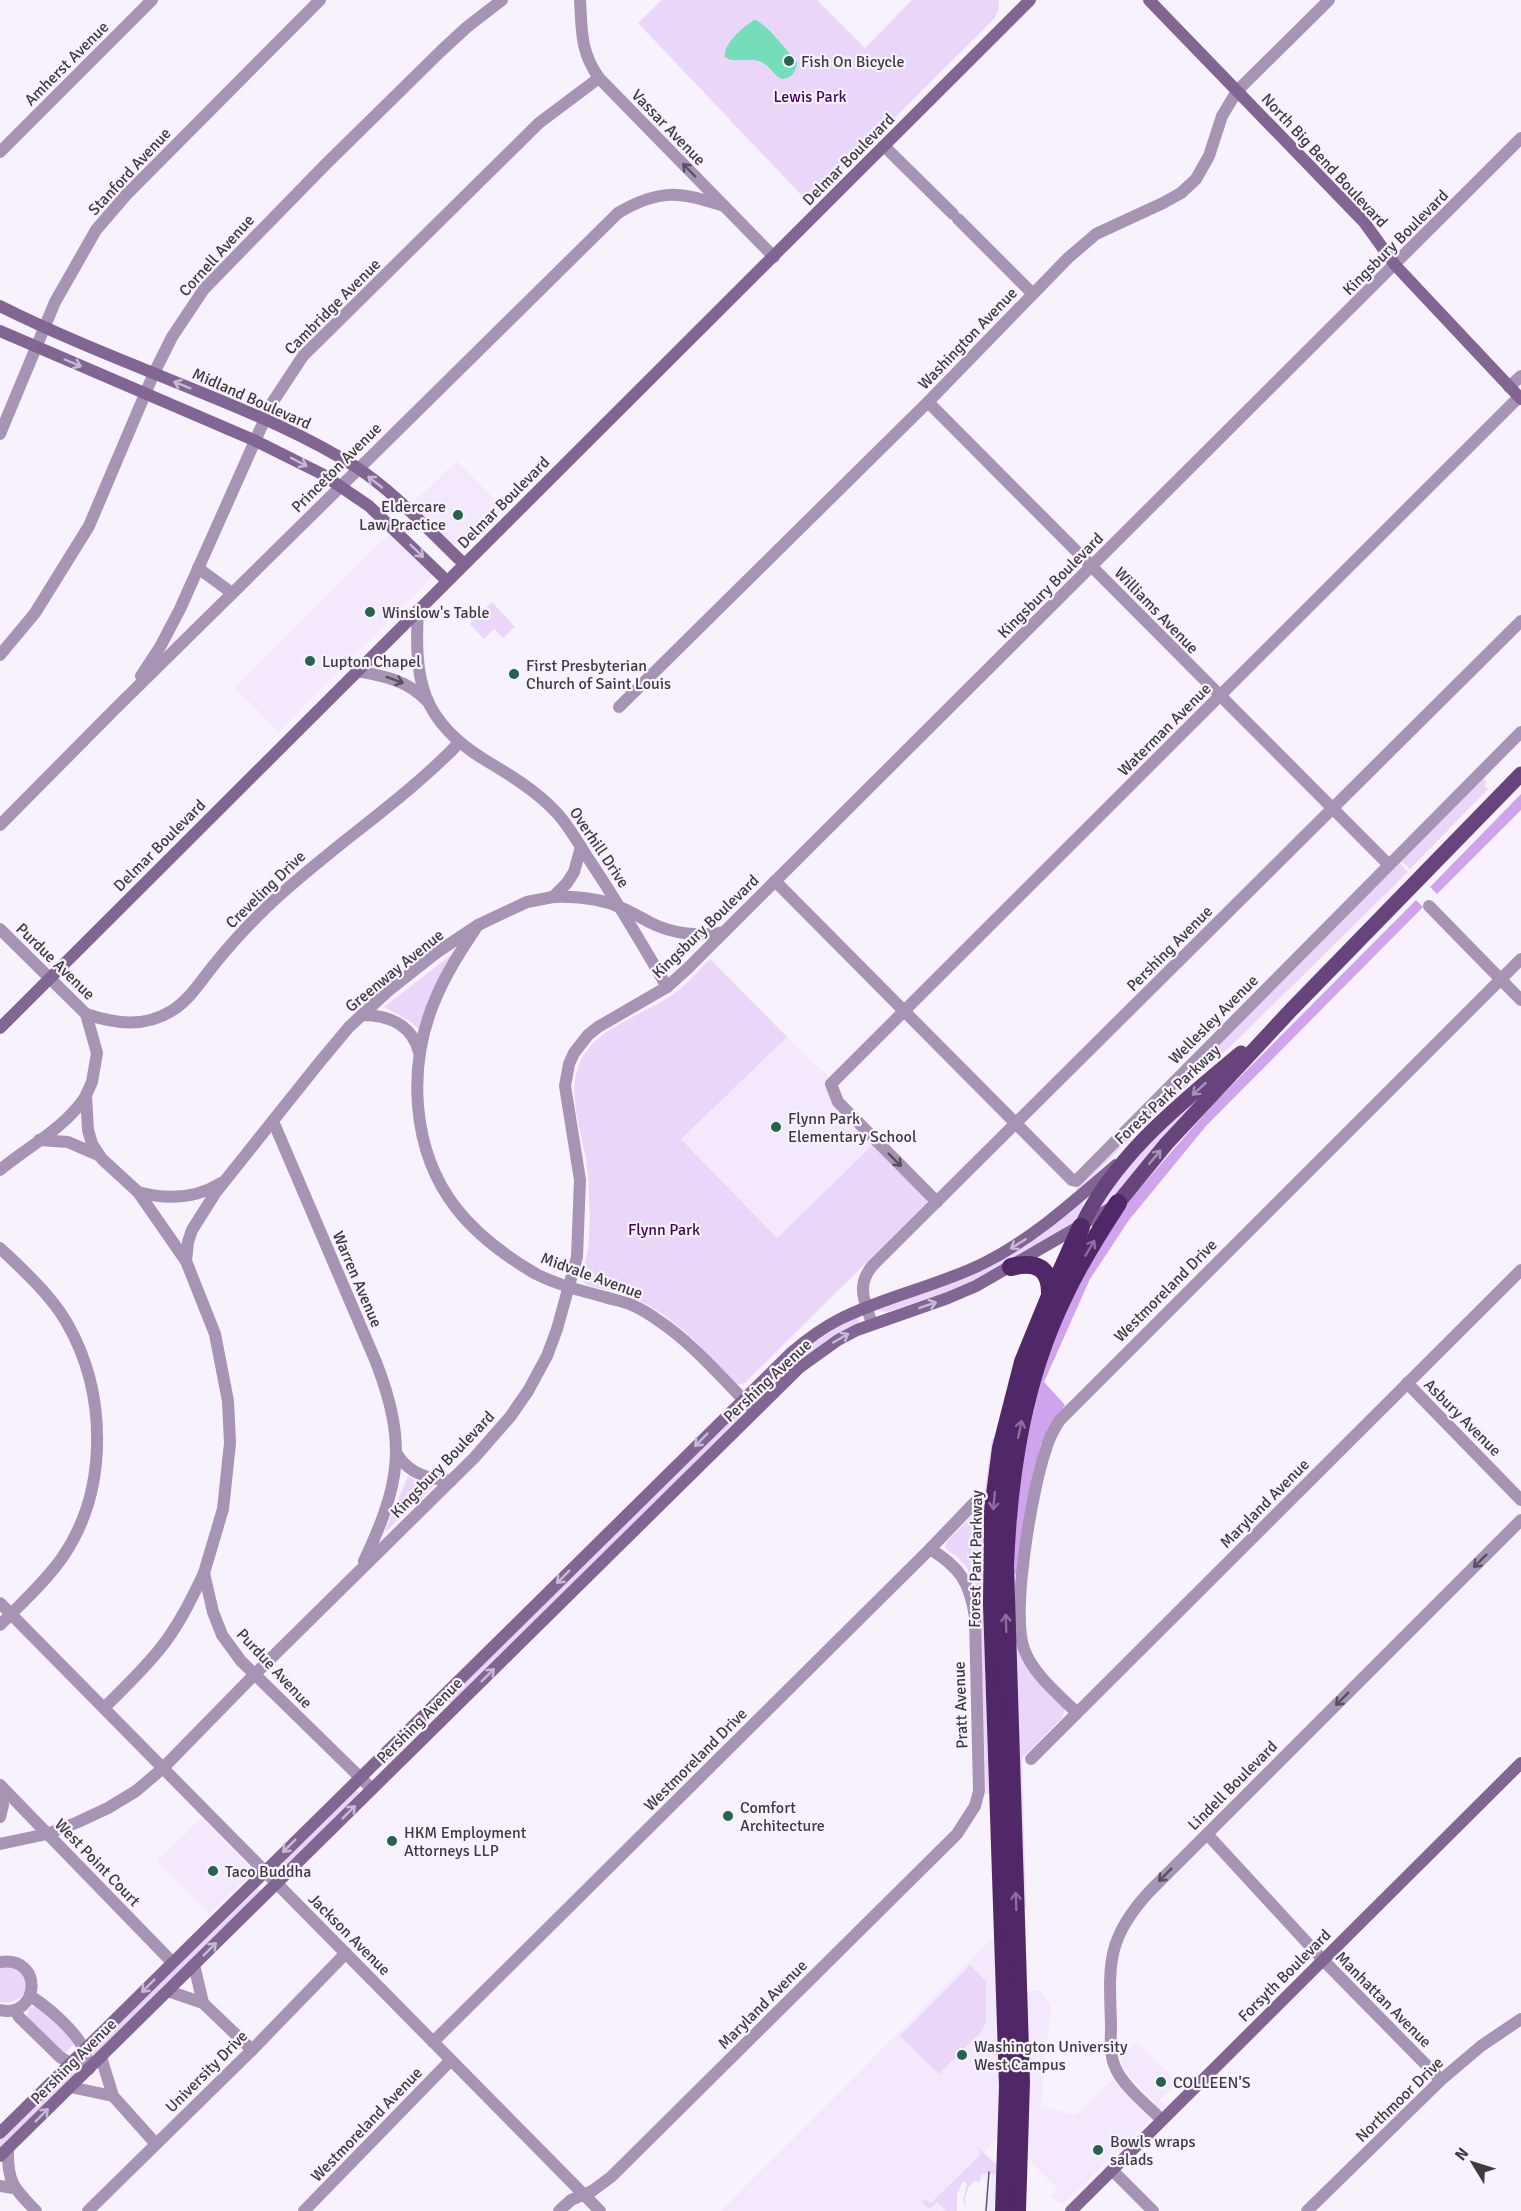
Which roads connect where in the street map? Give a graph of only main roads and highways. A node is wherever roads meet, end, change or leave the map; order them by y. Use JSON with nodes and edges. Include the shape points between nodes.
{"nodes":[{"id":1,"x":1149,"y":0,"type":"edge"},
{"id":2,"x":1027,"y":1,"type":"edge"},
{"id":3,"x":0,"y":306,"type":"edge"},
{"id":4,"x":0,"y":331,"type":"edge"},
{"id":5,"x":1520,"y":398,"type":"edge"},
{"id":6,"x":464,"y":564,"type":"junction"},
{"id":7,"x":447,"y":581,"type":"junction"},
{"id":8,"x":1521,"y":774,"type":"edge"},
{"id":9,"x":1291,"y":1010,"type":"junction"},
{"id":10,"x":0,"y":1028,"type":"edge"},
{"id":11,"x":1128,"y":1155,"type":"junction"},
{"id":12,"x":1118,"y":1203,"type":"junction"},
{"id":13,"x":1081,"y":1227,"type":"junction"},
{"id":14,"x":1011,"y":1267,"type":"junction"},
{"id":15,"x":1050,"y":1296,"type":"junction"},
{"id":16,"x":1521,"y":1763,"type":"edge"},
{"id":17,"x":1012,"y":2002,"type":"junction"},
{"id":18,"x":0,"y":2133,"type":"edge"},
{"id":19,"x":4,"y":2152,"type":"edge"},
{"id":20,"x":1004,"y":2211,"type":"edge"},
{"id":21,"x":1017,"y":2211,"type":"edge"},
{"id":22,"x":1071,"y":2211,"type":"edge"}],
"edges":[{"from":1,"to":5,"type":"main road","name":"North Big Bend Boulevard","via":[[1364,222],[1395,265]]},
{"from":2,"to":6,"type":"main road","name":"Delmar Boulevard"},
{"from":6,"to":3,"type":"main road","name":"Midland Boulevard","one_way":true,"via":[[386,490],[314,443]]},
{"from":4,"to":7,"type":"main road","one_way":true,"via":[[295,459],[341,486],[392,526]]},
{"from":6,"to":7,"type":"main road","name":"Delmar Boulevard"},
{"from":7,"to":10,"type":"main road","name":"Delmar Boulevard"},
{"from":8,"to":9,"type":"main road","name":"Forest Park Parkway"},
{"from":9,"to":11,"type":"main road","name":"Forest Park Parkway","one_way":true},
{"from":12,"to":9,"type":"main road","name":"Forest Park Parkway","one_way":true,"via":[[1167,1143]]},
{"from":11,"to":13,"type":"main road","name":"Forest Park Parkway","via":[[1105,1184]]},
{"from":11,"to":18,"type":"main road","name":"Pershing Avenue","one_way":true,"via":[[1049,1223],[1012,1248],[940,1282],[838,1320],[777,1365]]},
{"from":12,"to":13,"type":"main road","name":"Pershing Avenue"},
{"from":17,"to":12,"type":"highway","name":"Forest Park Parkway","one_way":true,"via":[[1005,1565],[1008,1503],[1018,1431],[1049,1329],[1083,1259]]},
{"from":13,"to":14,"type":"main road","name":"Pershing Avenue"},
{"from":13,"to":15,"type":"highway","name":"Forest Park Parkway"},
{"from":14,"to":15,"type":"highway","via":[[1031,1264],[1043,1270],[1049,1280]]},
{"from":19,"to":14,"type":"main road","name":"Pershing Avenue","one_way":true,"via":[[799,1368],[838,1340],[872,1323],[948,1298]]},
{"from":15,"to":17,"type":"highway","name":"Forest Park Parkway","one_way":true,"via":[[1023,1362],[1007,1421],[992,1533],[992,1605]]},
{"from":16,"to":22,"type":"main road","name":"Forsyth Boulevard"},
{"from":17,"to":20,"type":"highway","name":"Forest Park Parkway"},
{"from":17,"to":21,"type":"highway","name":"Forest Park Parkway","via":[[1021,2127]]}]}
